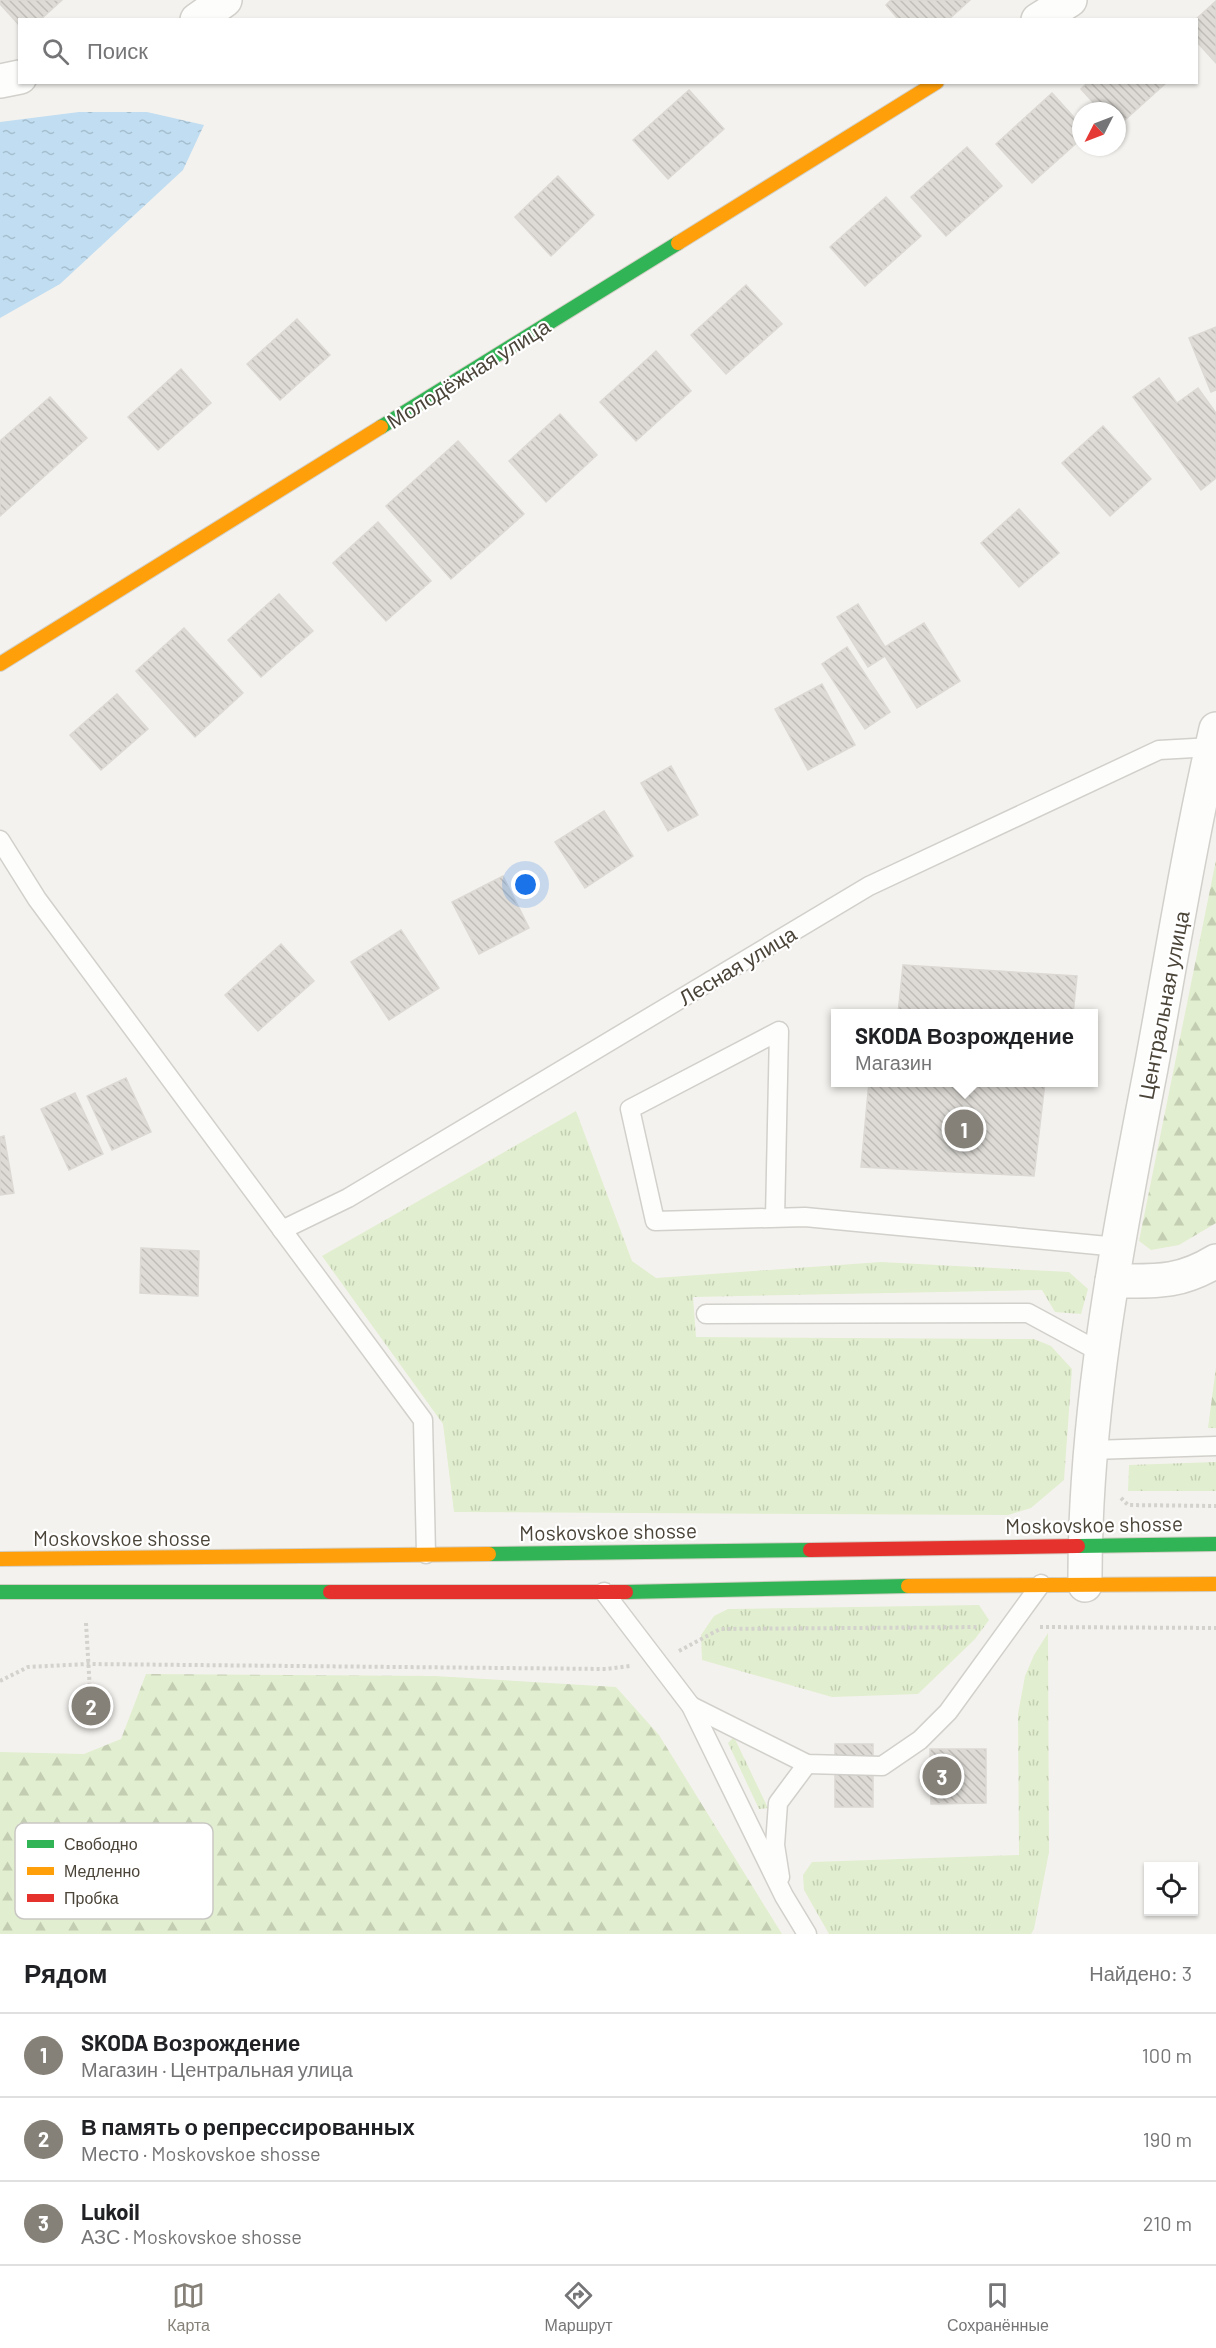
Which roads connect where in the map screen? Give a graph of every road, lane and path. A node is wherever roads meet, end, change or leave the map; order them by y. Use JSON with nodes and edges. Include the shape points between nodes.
{"nodes":[{"id":1,"x":225,"y":0,"type":"edge"},
{"id":2,"x":1070,"y":0,"type":"edge"},
{"id":3,"x":200,"y":18,"type":"edge"},
{"id":4,"x":1041,"y":18,"type":"edge"},
{"id":5,"x":18,"y":77,"type":"edge"},
{"id":6,"x":0,"y":81,"type":"edge"},
{"id":7,"x":934,"y":84,"type":"edge"},
{"id":8,"x":0,"y":664,"type":"edge"},
{"id":9,"x":1214,"y":738,"type":"edge"},
{"id":10,"x":0,"y":840,"type":"edge"},
{"id":11,"x":775,"y":1218,"type":"junction"},
{"id":12,"x":282,"y":1230,"type":"junction"},
{"id":13,"x":1118,"y":1247,"type":"junction"},
{"id":14,"x":1216,"y":1261,"type":"edge"},
{"id":15,"x":1112,"y":1281,"type":"junction"},
{"id":16,"x":706,"y":1314,"type":"dead end"},
{"id":17,"x":1100,"y":1352,"type":"junction"},
{"id":18,"x":1216,"y":1446,"type":"edge"},
{"id":19,"x":1092,"y":1450,"type":"junction"},
{"id":20,"x":1216,"y":1544,"type":"edge"},
{"id":21,"x":1085,"y":1545,"type":"junction"},
{"id":22,"x":426,"y":1554,"type":"junction"},
{"id":23,"x":0,"y":1559,"type":"edge"},
{"id":24,"x":1041,"y":1584,"type":"junction"},
{"id":25,"x":1216,"y":1584,"type":"edge"},
{"id":26,"x":1085,"y":1585,"type":"junction"},
{"id":27,"x":0,"y":1592,"type":"edge"},
{"id":28,"x":84,"y":1592,"type":"junction"},
{"id":29,"x":604,"y":1592,"type":"junction"},
{"id":30,"x":88,"y":1664,"type":"junction"},
{"id":31,"x":0,"y":1681,"type":"edge"},
{"id":32,"x":90,"y":1691,"type":"dead end"},
{"id":33,"x":691,"y":1706,"type":"junction"},
{"id":34,"x":807,"y":1764,"type":"junction"},
{"id":35,"x":784,"y":1896,"type":"junction"},
{"id":36,"x":807,"y":1934,"type":"edge"}],
"edges":[{"from":1,"to":3,"type":"street"},
{"from":2,"to":4,"type":"street"},
{"from":5,"to":6,"type":"street"},
{"from":7,"to":8,"type":"main road","name":"Молодёжная улица"},
{"from":9,"to":12,"type":"lane","name":"Лесная улица","via":[[1159,750],[869,886],[348,1198]]},
{"from":9,"to":13,"type":"street","name":"Центральная улица"},
{"from":10,"to":12,"type":"lane","via":[[37,899]]},
{"from":11,"to":11,"type":"lane","via":[[655,1221],[630,1110],[779,1031]]},
{"from":11,"to":13,"type":"lane","via":[[805,1217]]},
{"from":12,"to":22,"type":"lane","via":[[423,1420]]},
{"from":13,"to":15,"type":"street","name":"Центральная улица"},
{"from":14,"to":15,"type":"street","via":[[1166,1282]]},
{"from":15,"to":17,"type":"street","name":"Центральная улица"},
{"from":16,"to":17,"type":"lane","via":[[1028,1313]]},
{"from":17,"to":19,"type":"street","name":"Центральная улица"},
{"from":18,"to":19,"type":"lane"},
{"from":19,"to":21,"type":"street","name":"Центральная улица"},
{"from":20,"to":21,"type":"main road","name":"Moskovskoe shosse"},
{"from":21,"to":22,"type":"main road","name":"Moskovskoe shosse"},
{"from":21,"to":26,"type":"street","name":"Центральная улица"},
{"from":22,"to":23,"type":"main road","name":"Moskovskoe shosse"},
{"from":24,"to":26,"type":"main road"},
{"from":24,"to":29,"type":"main road"},
{"from":24,"to":34,"type":"lane","via":[[948,1712],[920,1740],[882,1766]]},
{"from":25,"to":26,"type":"main road"},
{"from":27,"to":28,"type":"main road"},
{"from":28,"to":29,"type":"main road"},
{"from":28,"to":30,"type":"path"},
{"from":29,"to":33,"type":"lane"},
{"from":30,"to":31,"type":"path","via":[[27,1667]]},
{"from":30,"to":32,"type":"path"},
{"from":33,"to":34,"type":"lane"},
{"from":33,"to":35,"type":"lane"},
{"from":34,"to":35,"type":"lane","via":[[778,1803],[775,1845]]},
{"from":35,"to":36,"type":"lane"}]}
